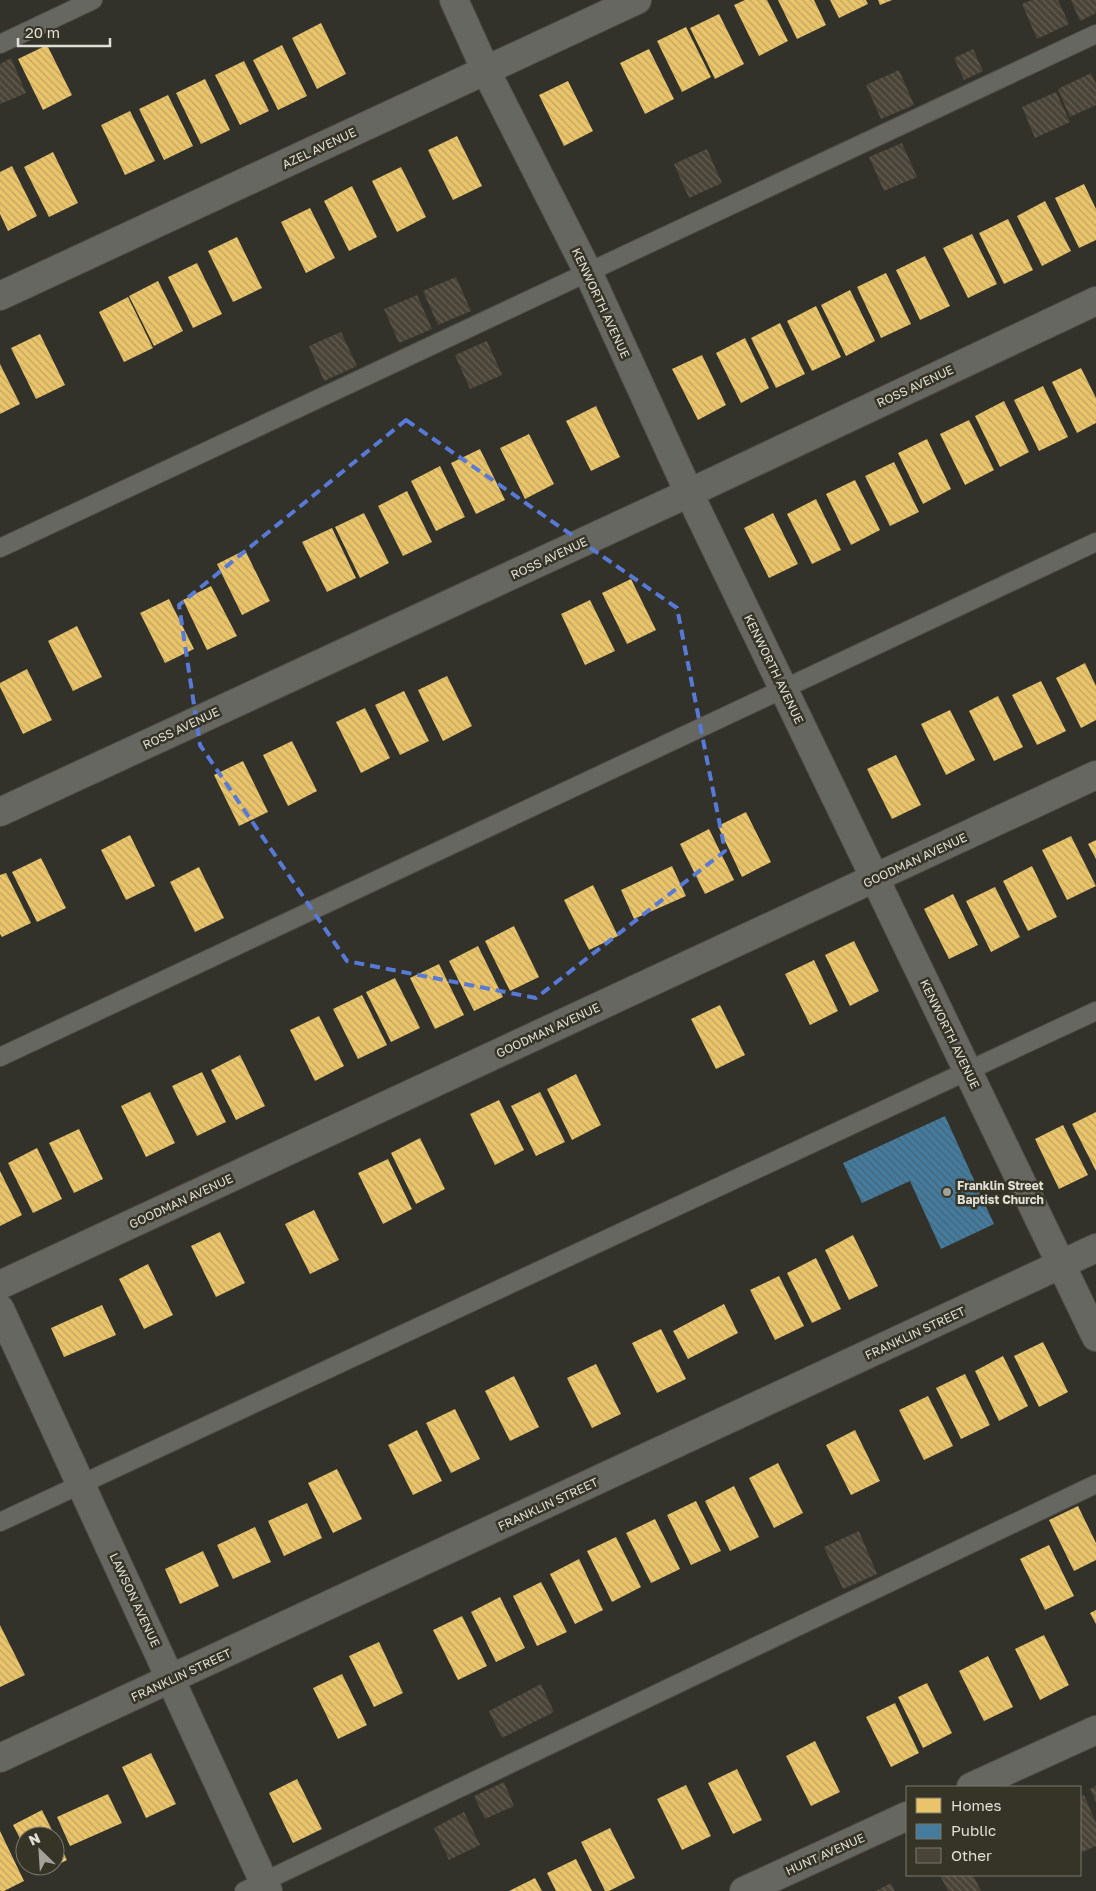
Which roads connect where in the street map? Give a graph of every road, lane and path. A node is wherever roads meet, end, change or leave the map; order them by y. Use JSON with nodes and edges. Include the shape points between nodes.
{"nodes":[{"id":1,"x":93,"y":0,"type":"edge"},
{"id":2,"x":454,"y":0,"type":"edge"},
{"id":3,"x":637,"y":0,"type":"edge"},
{"id":4,"x":1096,"y":34,"type":"edge"},
{"id":5,"x":0,"y":44,"type":"edge"},
{"id":6,"x":486,"y":71,"type":"junction"},
{"id":7,"x":588,"y":272,"type":"junction"},
{"id":8,"x":0,"y":296,"type":"edge"},
{"id":9,"x":1096,"y":301,"type":"edge"},
{"id":10,"x":689,"y":493,"type":"junction"},
{"id":11,"x":1096,"y":542,"type":"edge"},
{"id":12,"x":0,"y":548,"type":"edge"},
{"id":13,"x":784,"y":688,"type":"junction"},
{"id":14,"x":1096,"y":775,"type":"edge"},
{"id":15,"x":0,"y":812,"type":"edge"},
{"id":16,"x":875,"y":879,"type":"junction"},
{"id":17,"x":1096,"y":1011,"type":"edge"},
{"id":18,"x":0,"y":1057,"type":"edge"},
{"id":19,"x":968,"y":1071,"type":"junction"},
{"id":20,"x":1096,"y":1248,"type":"edge"},
{"id":21,"x":1061,"y":1265,"type":"junction"},
{"id":22,"x":0,"y":1285,"type":"edge"},
{"id":23,"x":0,"y":1309,"type":"edge"},
{"id":24,"x":1096,"y":1337,"type":"edge"},
{"id":25,"x":81,"y":1483,"type":"junction"},
{"id":26,"x":1096,"y":1484,"type":"edge"},
{"id":27,"x":0,"y":1522,"type":"edge"},
{"id":28,"x":171,"y":1679,"type":"junction"},
{"id":29,"x":1096,"y":1730,"type":"edge"},
{"id":30,"x":0,"y":1758,"type":"edge"},
{"id":31,"x":973,"y":1786,"type":"edge"},
{"id":32,"x":906,"y":1816,"type":"edge"},
{"id":33,"x":259,"y":1888,"type":"edge"},
{"id":34,"x":744,"y":1891,"type":"edge"}],
"edges":[{"from":1,"to":5,"type":"lane"},
{"from":2,"to":6,"type":"street","name":"KENWORTH AVENUE"},
{"from":3,"to":6,"type":"street","name":"AZEL AVENUE"},
{"from":4,"to":7,"type":"lane"},
{"from":6,"to":7,"type":"street","name":"KENWORTH AVENUE"},
{"from":6,"to":8,"type":"street","name":"AZEL AVENUE"},
{"from":7,"to":10,"type":"street","name":"KENWORTH AVENUE"},
{"from":7,"to":12,"type":"lane"},
{"from":9,"to":10,"type":"street","name":"ROSS AVENUE"},
{"from":10,"to":13,"type":"street","name":"KENWORTH AVENUE"},
{"from":10,"to":15,"type":"street","name":"ROSS AVENUE"},
{"from":11,"to":13,"type":"lane"},
{"from":13,"to":16,"type":"street","name":"KENWORTH AVENUE"},
{"from":13,"to":18,"type":"lane"},
{"from":14,"to":16,"type":"street","name":"GOODMAN AVENUE"},
{"from":16,"to":19,"type":"street","name":"KENWORTH AVENUE"},
{"from":16,"to":22,"type":"street","name":"GOODMAN AVENUE"},
{"from":17,"to":19,"type":"lane"},
{"from":19,"to":21,"type":"street","name":"KENWORTH AVENUE"},
{"from":19,"to":25,"type":"lane"},
{"from":20,"to":21,"type":"street","name":"FRANKLIN STREET"},
{"from":21,"to":24,"type":"street","name":"KENWORTH AVENUE"},
{"from":21,"to":28,"type":"street","name":"FRANKLIN STREET"},
{"from":23,"to":25,"type":"street","name":"LAWSON AVENUE"},
{"from":25,"to":27,"type":"lane"},
{"from":25,"to":28,"type":"street","name":"LAWSON AVENUE"},
{"from":26,"to":33,"type":"lane"},
{"from":28,"to":30,"type":"street","name":"FRANKLIN STREET"},
{"from":28,"to":33,"type":"street","name":"LAWSON AVENUE"},
{"from":29,"to":31,"type":"street"},
{"from":32,"to":34,"type":"street","name":"HUNT AVENUE"}]}
